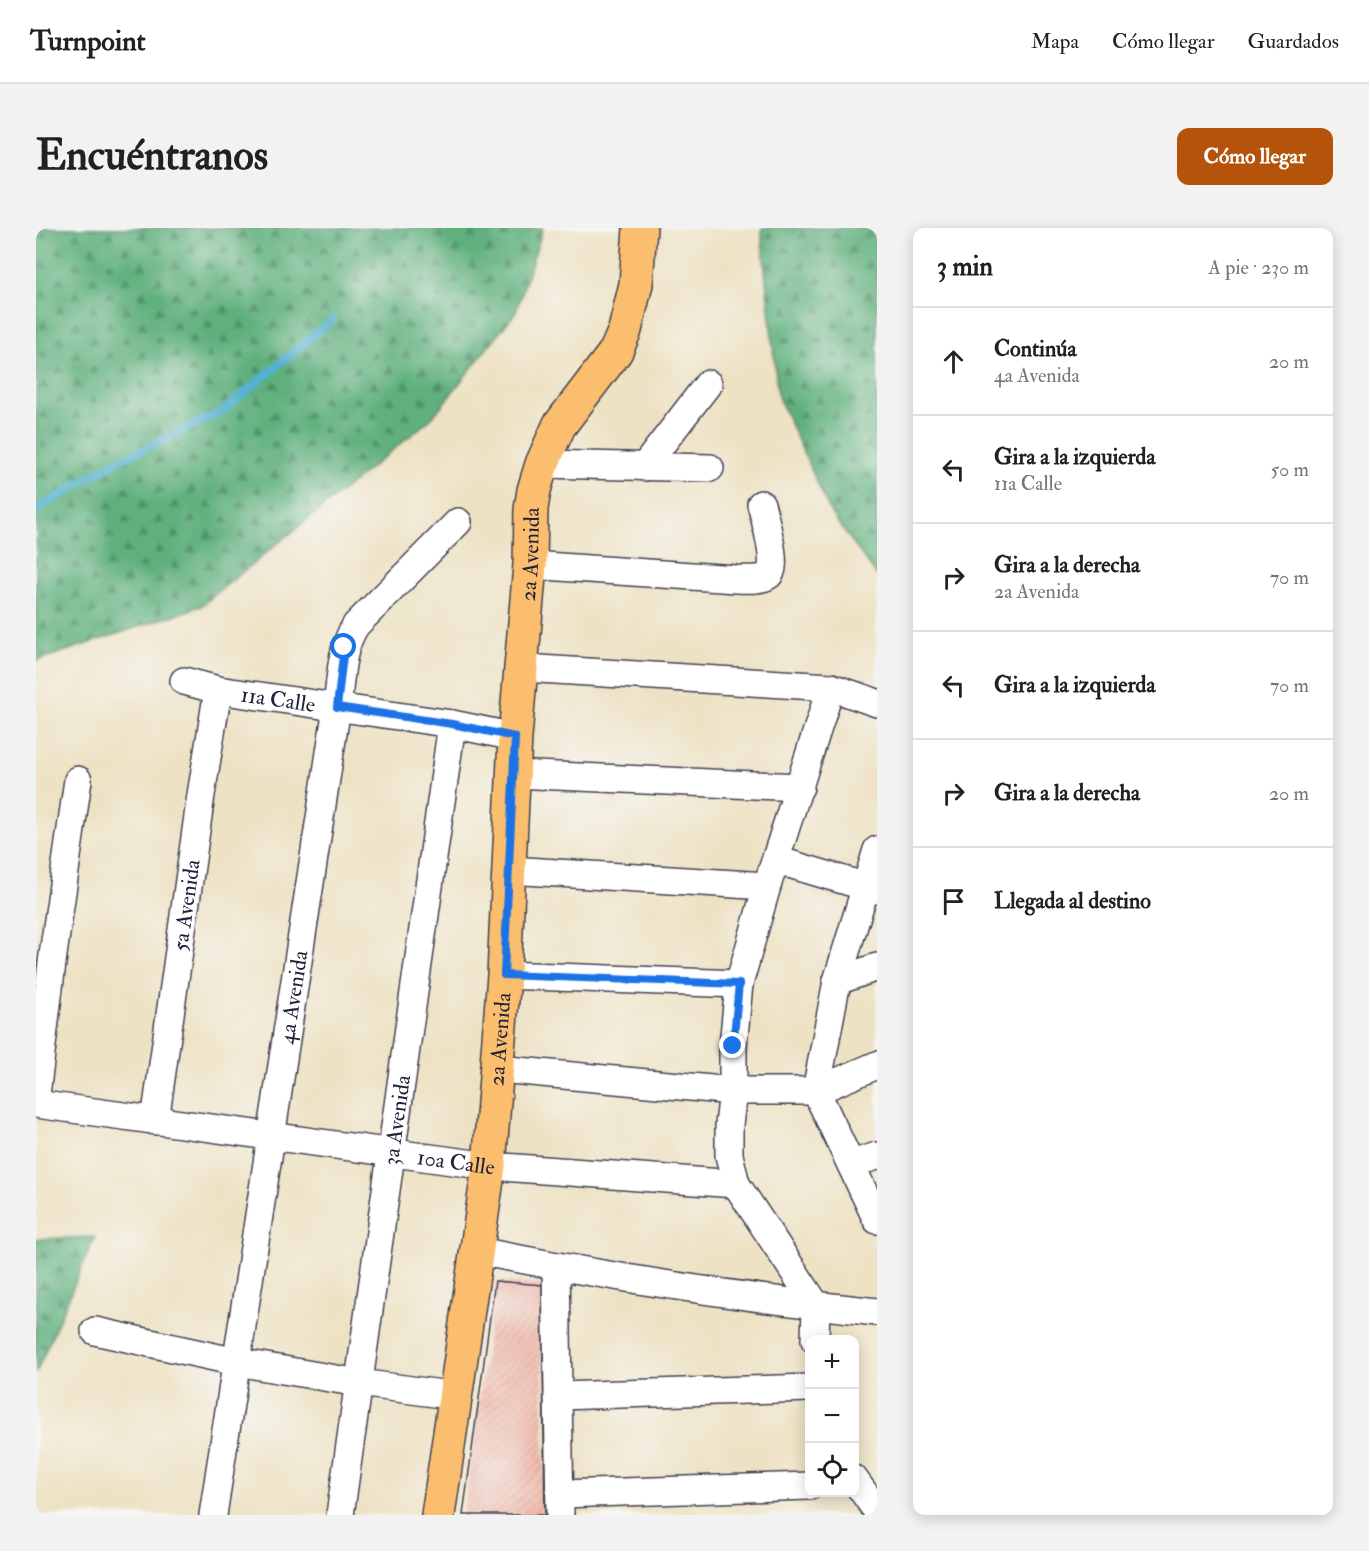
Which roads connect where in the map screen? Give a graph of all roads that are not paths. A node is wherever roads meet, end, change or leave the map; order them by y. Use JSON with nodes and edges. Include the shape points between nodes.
{"nodes":[{"id":1,"x":640,"y":228,"type":"edge"},
{"id":2,"x":708,"y":384,"type":"dead end"},
{"id":3,"x":542,"y":464,"type":"junction"},
{"id":4,"x":644,"y":468,"type":"junction"},
{"id":5,"x":711,"y":468,"type":"dead end"},
{"id":6,"x":761,"y":504,"type":"dead end"},
{"id":7,"x":458,"y":522,"type":"dead end"},
{"id":8,"x":530,"y":565,"type":"junction"},
{"id":9,"x":523,"y":668,"type":"junction"},
{"id":10,"x":184,"y":681,"type":"dead end"},
{"id":11,"x":831,"y":687,"type":"junction"},
{"id":12,"x":218,"y":690,"type":"junction"},
{"id":13,"x":877,"y":703,"type":"edge"},
{"id":14,"x":337,"y":707,"type":"junction"},
{"id":15,"x":452,"y":724,"type":"junction"},
{"id":16,"x":515,"y":737,"type":"junction"},
{"id":17,"x":513,"y":774,"type":"junction"},
{"id":18,"x":78,"y":780,"type":"dead end"},
{"id":19,"x":800,"y":787,"type":"junction"},
{"id":20,"x":877,"y":850,"type":"edge"},
{"id":21,"x":776,"y":860,"type":"junction"},
{"id":22,"x":509,"y":870,"type":"junction"},
{"id":23,"x":767,"y":886,"type":"junction"},
{"id":24,"x":871,"y":888,"type":"edge"},
{"id":25,"x":877,"y":967,"type":"edge"},
{"id":26,"x":504,"y":975,"type":"junction"},
{"id":27,"x":837,"y":981,"type":"junction"},
{"id":28,"x":739,"y":984,"type":"junction"},
{"id":29,"x":877,"y":1065,"type":"edge"},
{"id":30,"x":498,"y":1069,"type":"junction"},
{"id":31,"x":733,"y":1091,"type":"junction"},
{"id":32,"x":816,"y":1091,"type":"junction"},
{"id":33,"x":36,"y":1095,"type":"edge"},
{"id":34,"x":36,"y":1104,"type":"edge"},
{"id":35,"x":154,"y":1121,"type":"junction"},
{"id":36,"x":271,"y":1137,"type":"junction"},
{"id":37,"x":391,"y":1153,"type":"junction"},
{"id":38,"x":877,"y":1156,"type":"edge"},
{"id":39,"x":851,"y":1164,"type":"junction"},
{"id":40,"x":489,"y":1166,"type":"junction"},
{"id":41,"x":736,"y":1184,"type":"junction"},
{"id":42,"x":877,"y":1220,"type":"edge"},
{"id":43,"x":478,"y":1251,"type":"junction"},
{"id":44,"x":556,"y":1266,"type":"junction"},
{"id":45,"x":816,"y":1305,"type":"junction"},
{"id":46,"x":877,"y":1312,"type":"edge"},
{"id":47,"x":95,"y":1331,"type":"dead end"},
{"id":48,"x":815,"y":1335,"type":"edge"},
{"id":49,"x":237,"y":1362,"type":"junction"},
{"id":50,"x":359,"y":1383,"type":"junction"},
{"id":51,"x":805,"y":1388,"type":"edge"},
{"id":52,"x":457,"y":1396,"type":"junction"},
{"id":53,"x":558,"y":1396,"type":"junction"},
{"id":54,"x":805,"y":1486,"type":"edge"},
{"id":55,"x":859,"y":1486,"type":"edge"},
{"id":56,"x":560,"y":1505,"type":"edge"},
{"id":57,"x":877,"y":1511,"type":"edge"},
{"id":58,"x":213,"y":1515,"type":"edge"},
{"id":59,"x":340,"y":1515,"type":"edge"},
{"id":60,"x":438,"y":1515,"type":"edge"}],
"edges":[{"from":1,"to":3,"type":"main road","name":"2a Avenida","via":[[636,285],[625,330],[616,351],[559,426]]},
{"from":2,"to":4,"type":"street"},
{"from":3,"to":4,"type":"street"},
{"from":3,"to":8,"type":"main road","name":"2a Avenida","via":[[531,510]]},
{"from":4,"to":5,"type":"street"},
{"from":6,"to":8,"type":"street","via":[[771,544],[771,571],[760,578]]},
{"from":7,"to":14,"type":"street","name":"4a Avenida","via":[[348,636]]},
{"from":8,"to":9,"type":"main road","name":"2a Avenida"},
{"from":9,"to":11,"type":"street"},
{"from":9,"to":16,"type":"main road","name":"2a Avenida"},
{"from":10,"to":12,"type":"street","name":"11a Calle"},
{"from":11,"to":13,"type":"street"},
{"from":11,"to":19,"type":"street"},
{"from":12,"to":14,"type":"street","name":"11a Calle"},
{"from":12,"to":35,"type":"street","name":"5a Avenida"},
{"from":14,"to":15,"type":"street","name":"11a Calle"},
{"from":14,"to":36,"type":"street","name":"4a Avenida"},
{"from":15,"to":16,"type":"street","name":"11a Calle"},
{"from":15,"to":37,"type":"street","name":"3a Avenida"},
{"from":16,"to":17,"type":"main road","name":"2a Avenida"},
{"from":17,"to":19,"type":"street"},
{"from":17,"to":22,"type":"main road","name":"2a Avenida"},
{"from":18,"to":33,"type":"street"},
{"from":19,"to":21,"type":"street"},
{"from":20,"to":24,"type":"street"},
{"from":21,"to":23,"type":"street"},
{"from":21,"to":24,"type":"street"},
{"from":22,"to":23,"type":"street"},
{"from":22,"to":26,"type":"main road","name":"2a Avenida"},
{"from":23,"to":28,"type":"street"},
{"from":24,"to":27,"type":"street"},
{"from":25,"to":27,"type":"street"},
{"from":26,"to":28,"type":"street"},
{"from":26,"to":30,"type":"main road","name":"2a Avenida"},
{"from":27,"to":32,"type":"street"},
{"from":28,"to":31,"type":"street"},
{"from":29,"to":32,"type":"street"},
{"from":30,"to":31,"type":"street"},
{"from":30,"to":40,"type":"main road","name":"2a Avenida"},
{"from":31,"to":32,"type":"street"},
{"from":31,"to":41,"type":"street","via":[[729,1155]]},
{"from":32,"to":39,"type":"street"},
{"from":34,"to":35,"type":"street","name":"10a Calle"},
{"from":35,"to":36,"type":"street","name":"10a Calle"},
{"from":36,"to":37,"type":"street","name":"10a Calle"},
{"from":36,"to":49,"type":"street","name":"4a Avenida"},
{"from":37,"to":40,"type":"street","name":"10a Calle"},
{"from":37,"to":50,"type":"street","name":"3a Avenida"},
{"from":38,"to":39,"type":"street"},
{"from":39,"to":42,"type":"street"},
{"from":40,"to":41,"type":"street","name":"10a Calle"},
{"from":40,"to":43,"type":"main road","name":"2a Avenida"},
{"from":41,"to":45,"type":"street"},
{"from":43,"to":44,"type":"street"},
{"from":43,"to":52,"type":"main road","name":"2a Avenida"},
{"from":44,"to":45,"type":"street"},
{"from":44,"to":53,"type":"street"},
{"from":45,"to":46,"type":"street"},
{"from":45,"to":48,"type":"street"},
{"from":47,"to":49,"type":"street"},
{"from":49,"to":50,"type":"street"},
{"from":49,"to":58,"type":"street","name":"4a Avenida"},
{"from":50,"to":52,"type":"street"},
{"from":50,"to":59,"type":"street","name":"3a Avenida"},
{"from":51,"to":53,"type":"street"},
{"from":52,"to":60,"type":"main road","name":"2a Avenida"},
{"from":53,"to":56,"type":"street"},
{"from":54,"to":56,"type":"street"},
{"from":55,"to":57,"type":"street"}]}
